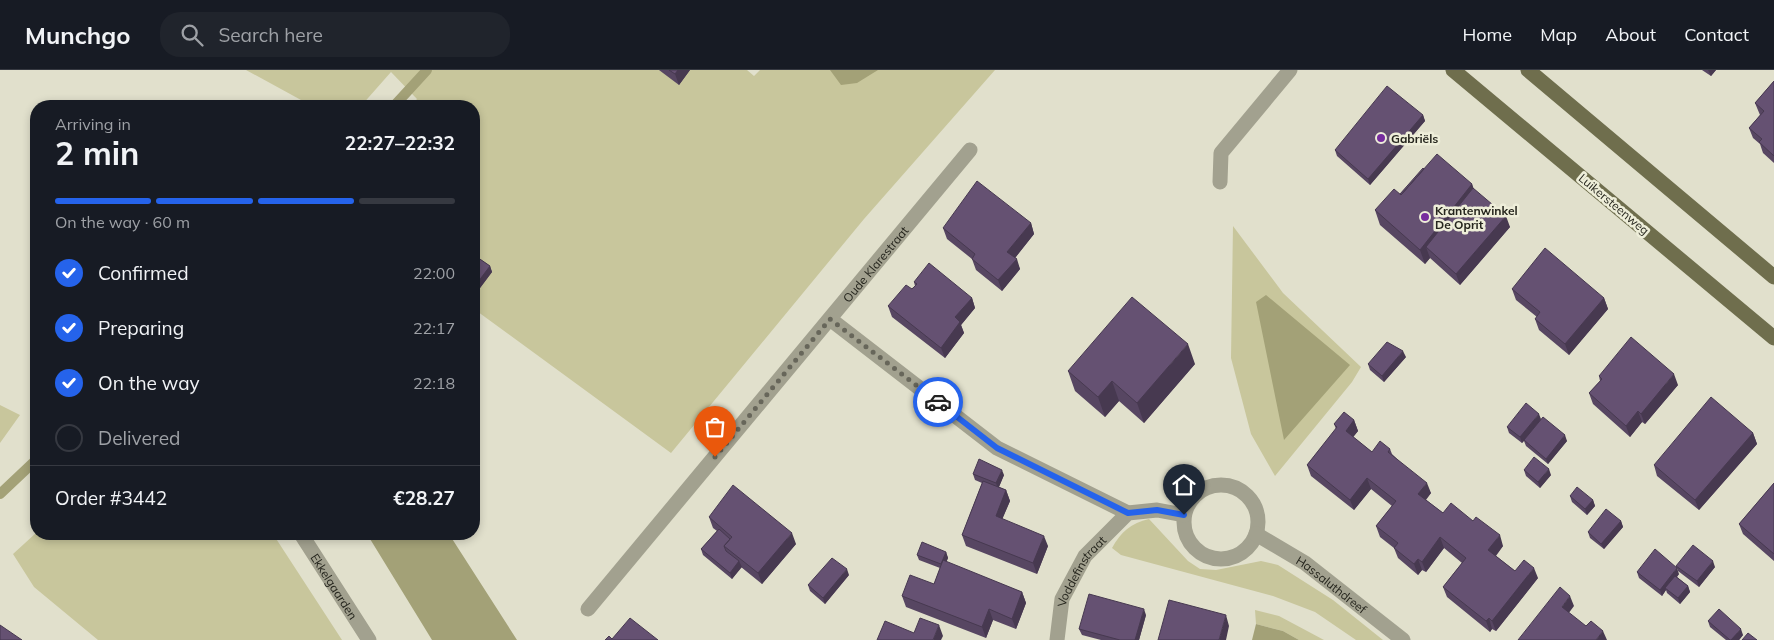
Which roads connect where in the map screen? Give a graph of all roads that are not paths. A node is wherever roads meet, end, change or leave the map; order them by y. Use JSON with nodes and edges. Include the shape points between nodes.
{"nodes":[{"id":1,"x":1290,"y":70,"type":"edge"},
{"id":2,"x":1453,"y":70,"type":"edge"},
{"id":3,"x":1528,"y":70,"type":"edge"},
{"id":4,"x":970,"y":150,"type":"dead end"},
{"id":5,"x":1220,"y":182,"type":"dead end"},
{"id":6,"x":1774,"y":277,"type":"edge"},
{"id":7,"x":830,"y":319,"type":"junction"},
{"id":8,"x":1774,"y":338,"type":"edge"},
{"id":9,"x":1128,"y":513,"type":"junction"},
{"id":10,"x":1184,"y":515,"type":"junction"},
{"id":11,"x":1256,"y":534,"type":"junction"},
{"id":12,"x":305,"y":540,"type":"edge"},
{"id":13,"x":588,"y":609,"type":"dead end"},
{"id":14,"x":369,"y":640,"type":"edge"},
{"id":15,"x":1057,"y":640,"type":"edge"},
{"id":16,"x":1403,"y":640,"type":"edge"}],
"edges":[{"from":1,"to":5,"type":"street","via":[[1221,153]]},
{"from":2,"to":8,"type":"main road","name":"Luikersteenweg"},
{"from":3,"to":6,"type":"main road"},
{"from":4,"to":7,"type":"street","name":"Oude Klarestraat"},
{"from":7,"to":9,"type":"street","via":[[997,448]]},
{"from":7,"to":13,"type":"street","name":"Oude Klarestraat"},
{"from":9,"to":10,"type":"street","via":[[1157,510]]},
{"from":9,"to":15,"type":"street","name":"Voddefinstraat","via":[[1086,556],[1062,599]]},
{"from":10,"to":11,"type":"street","via":[[1187,539],[1205,556],[1217,559],[1240,554]]},
{"from":10,"to":11,"type":"street","via":[[1190,501],[1201,490],[1216,486],[1233,487],[1251,501],[1258,523]]},
{"from":11,"to":16,"type":"street","name":"Hassaluthdreef","via":[[1305,562]]},
{"from":12,"to":14,"type":"street","name":"Ekkelgaarden"}]}
